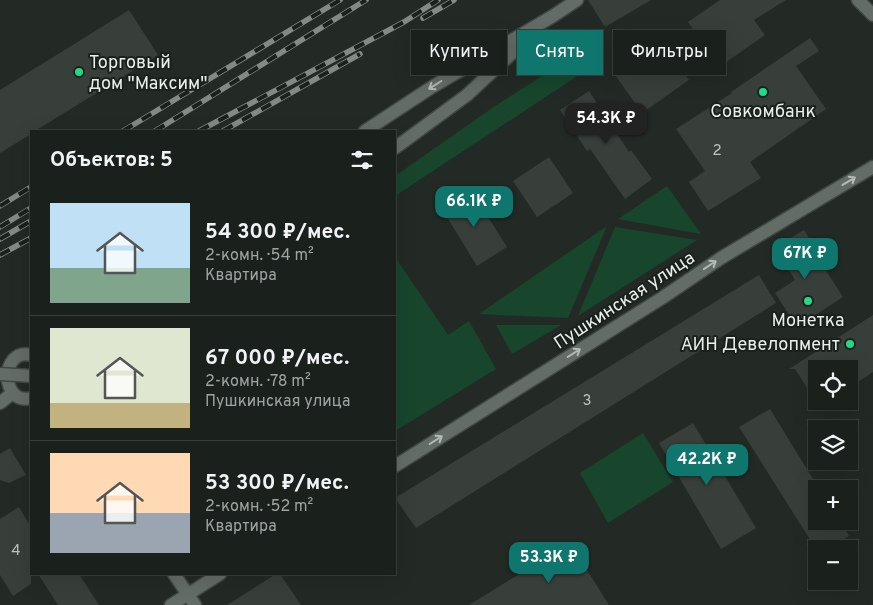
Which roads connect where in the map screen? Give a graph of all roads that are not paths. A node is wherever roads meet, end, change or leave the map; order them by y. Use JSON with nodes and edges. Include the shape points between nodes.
{"nodes":[{"id":1,"x":577,"y":0,"type":"edge"},
{"id":2,"x":858,"y":0,"type":"edge"},
{"id":3,"x":873,"y":15,"type":"edge"},
{"id":4,"x":553,"y":16,"type":"junction"},
{"id":5,"x":367,"y":130,"type":"edge"},
{"id":6,"x":396,"y":147,"type":"edge"},
{"id":7,"x":873,"y":167,"type":"edge"},
{"id":8,"x":30,"y":355,"type":"edge"},
{"id":9,"x":0,"y":374,"type":"edge"},
{"id":10,"x":30,"y":376,"type":"edge"},
{"id":11,"x":10,"y":395,"type":"junction"},
{"id":12,"x":30,"y":398,"type":"edge"},
{"id":13,"x":0,"y":403,"type":"edge"},
{"id":14,"x":396,"y":465,"type":"edge"},
{"id":15,"x":175,"y":575,"type":"edge"},
{"id":16,"x":218,"y":575,"type":"edge"},
{"id":17,"x":187,"y":594,"type":"junction"},
{"id":18,"x":171,"y":605,"type":"edge"},
{"id":19,"x":194,"y":605,"type":"edge"}],
"edges":[{"from":1,"to":4,"type":"street"},
{"from":2,"to":3,"type":"street"},
{"from":4,"to":5,"type":"street","one_way":true,"via":[[432,87]]},
{"from":4,"to":6,"type":"street","via":[[467,95]]},
{"from":14,"to":7,"type":"street","name":"Пушкинская улица","one_way":true,"via":[[721,258]]},
{"from":8,"to":11,"type":"street","via":[[14,356],[5,365],[2,378]]},
{"from":9,"to":10,"type":"street","bridge":true},
{"from":11,"to":12,"type":"street"},
{"from":11,"to":13,"type":"street"},
{"from":15,"to":17,"type":"street"},
{"from":16,"to":17,"type":"street"},
{"from":17,"to":18,"type":"street"},
{"from":17,"to":19,"type":"street"}]}
